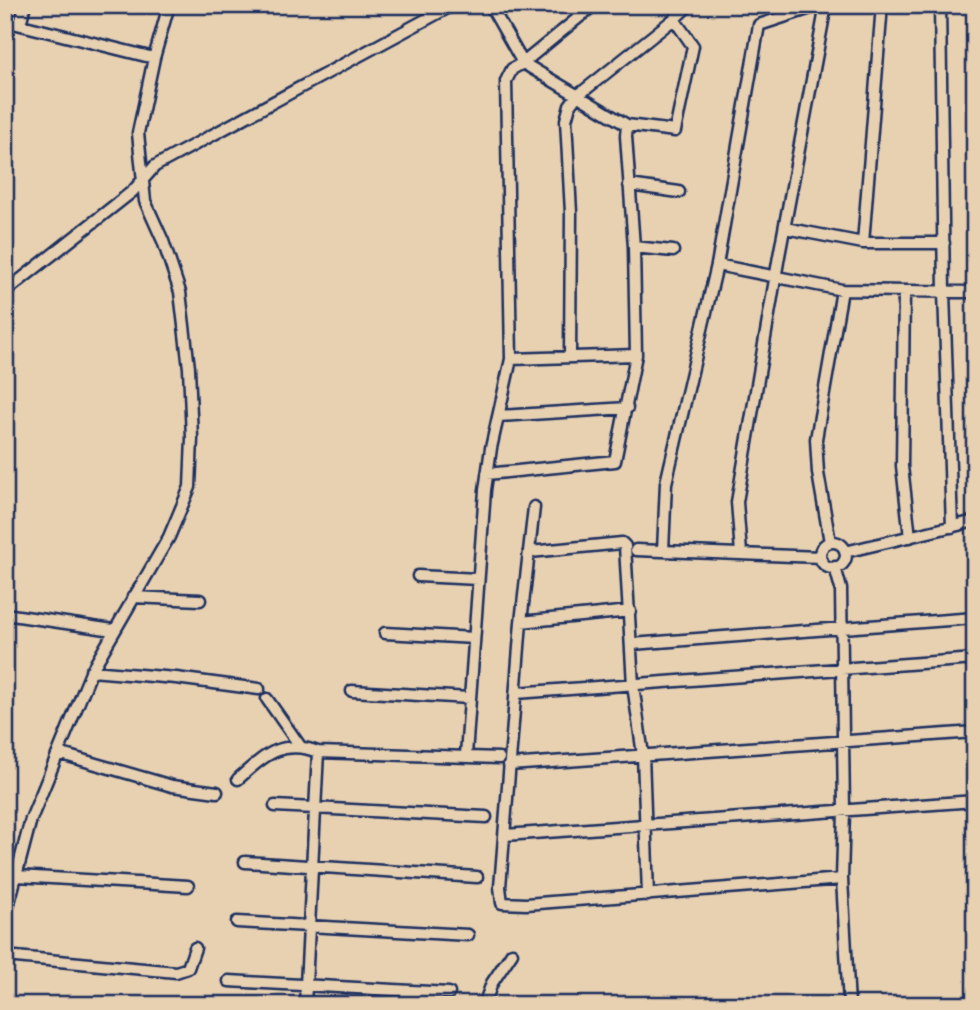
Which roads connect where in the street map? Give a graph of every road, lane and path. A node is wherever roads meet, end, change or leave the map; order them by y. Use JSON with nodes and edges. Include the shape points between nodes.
{"nodes":[{"id":1,"x":25,"y":5,"type":"edge"},
{"id":2,"x":169,"y":5,"type":"edge"},
{"id":3,"x":453,"y":5,"type":"edge"},
{"id":4,"x":490,"y":5,"type":"edge"},
{"id":5,"x":594,"y":5,"type":"edge"},
{"id":6,"x":689,"y":5,"type":"edge"},
{"id":7,"x":820,"y":5,"type":"edge"},
{"id":8,"x":826,"y":5,"type":"edge"},
{"id":9,"x":882,"y":5,"type":"edge"},
{"id":10,"x":940,"y":5,"type":"edge"},
{"id":11,"x":674,"y":19,"type":"junction"},
{"id":12,"x":5,"y":21,"type":"edge"},
{"id":13,"x":20,"y":24,"type":"junction"},
{"id":14,"x":154,"y":58,"type":"junction"},
{"id":15,"x":523,"y":63,"type":"junction"},
{"id":16,"x":576,"y":97,"type":"junction"},
{"id":17,"x":627,"y":125,"type":"junction"},
{"id":18,"x":142,"y":179,"type":"junction"},
{"id":19,"x":629,"y":185,"type":"junction"},
{"id":20,"x":679,"y":192,"type":"dead end"},
{"id":21,"x":785,"y":229,"type":"junction"},
{"id":22,"x":863,"y":243,"type":"junction"},
{"id":23,"x":944,"y":243,"type":"junction"},
{"id":24,"x":634,"y":247,"type":"junction"},
{"id":25,"x":673,"y":251,"type":"dead end"},
{"id":26,"x":717,"y":265,"type":"junction"},
{"id":27,"x":775,"y":277,"type":"junction"},
{"id":28,"x":842,"y":290,"type":"junction"},
{"id":29,"x":5,"y":292,"type":"edge"},
{"id":30,"x":904,"y":292,"type":"junction"},
{"id":31,"x":944,"y":292,"type":"junction"},
{"id":32,"x":975,"y":292,"type":"edge"},
{"id":33,"x":636,"y":355,"type":"junction"},
{"id":34,"x":569,"y":356,"type":"junction"},
{"id":35,"x":512,"y":359,"type":"junction"},
{"id":36,"x":627,"y":408,"type":"junction"},
{"id":37,"x":499,"y":415,"type":"junction"},
{"id":38,"x":487,"y":474,"type":"junction"},
{"id":39,"x":534,"y":507,"type":"dead end"},
{"id":40,"x":975,"y":522,"type":"edge"},
{"id":41,"x":952,"y":527,"type":"junction"},
{"id":42,"x":910,"y":537,"type":"junction"},
{"id":43,"x":830,"y":542,"type":"junction"},
{"id":44,"x":636,"y":550,"type":"dead end"},
{"id":45,"x":663,"y":551,"type":"junction"},
{"id":46,"x":530,"y":552,"type":"junction"},
{"id":47,"x":845,"y":552,"type":"junction"},
{"id":48,"x":741,"y":553,"type":"junction"},
{"id":49,"x":820,"y":557,"type":"junction"},
{"id":50,"x":835,"y":567,"type":"junction"},
{"id":51,"x":418,"y":576,"type":"dead end"},
{"id":52,"x":478,"y":579,"type":"junction"},
{"id":53,"x":133,"y":597,"type":"junction"},
{"id":54,"x":200,"y":600,"type":"dead end"},
{"id":55,"x":630,"y":611,"type":"junction"},
{"id":56,"x":5,"y":614,"type":"edge"},
{"id":57,"x":975,"y":618,"type":"edge"},
{"id":58,"x":521,"y":622,"type":"junction"},
{"id":59,"x":842,"y":628,"type":"junction"},
{"id":60,"x":113,"y":630,"type":"junction"},
{"id":61,"x":385,"y":633,"type":"dead end"},
{"id":62,"x":474,"y":638,"type":"junction"},
{"id":63,"x":632,"y":644,"type":"junction"},
{"id":64,"x":975,"y":659,"type":"edge"},
{"id":65,"x":842,"y":669,"type":"junction"},
{"id":66,"x":91,"y":671,"type":"junction"},
{"id":67,"x":633,"y":685,"type":"junction"},
{"id":68,"x":260,"y":689,"type":"dead end"},
{"id":69,"x":352,"y":691,"type":"dead end"},
{"id":70,"x":516,"y":693,"type":"junction"},
{"id":71,"x":468,"y":698,"type":"junction"},
{"id":72,"x":267,"y":699,"type":"dead end"},
{"id":73,"x":975,"y":732,"type":"edge"},
{"id":74,"x":843,"y":740,"type":"junction"},
{"id":75,"x":300,"y":746,"type":"junction"},
{"id":76,"x":318,"y":752,"type":"junction"},
{"id":77,"x":58,"y":753,"type":"junction"},
{"id":78,"x":466,"y":755,"type":"junction"},
{"id":79,"x":643,"y":755,"type":"junction"},
{"id":80,"x":499,"y":758,"type":"dead end"},
{"id":81,"x":509,"y":765,"type":"junction"},
{"id":82,"x":238,"y":779,"type":"dead end"},
{"id":83,"x":217,"y":792,"type":"dead end"},
{"id":84,"x":975,"y":801,"type":"edge"},
{"id":85,"x":275,"y":806,"type":"dead end"},
{"id":86,"x":316,"y":808,"type":"junction"},
{"id":87,"x":844,"y":811,"type":"junction"},
{"id":88,"x":486,"y":817,"type":"dead end"},
{"id":89,"x":646,"y":825,"type":"junction"},
{"id":90,"x":505,"y":835,"type":"junction"},
{"id":91,"x":245,"y":862,"type":"dead end"},
{"id":92,"x":314,"y":866,"type":"junction"},
{"id":93,"x":17,"y":876,"type":"junction"},
{"id":94,"x":477,"y":877,"type":"dead end"},
{"id":95,"x":842,"y":879,"type":"junction"},
{"id":96,"x":188,"y":886,"type":"dead end"},
{"id":97,"x":648,"y":895,"type":"junction"},
{"id":98,"x":6,"y":911,"type":"edge"},
{"id":99,"x":237,"y":922,"type":"dead end"},
{"id":100,"x":310,"y":925,"type":"junction"},
{"id":101,"x":468,"y":934,"type":"dead end"},
{"id":102,"x":195,"y":948,"type":"dead end"},
{"id":103,"x":512,"y":953,"type":"dead end"},
{"id":104,"x":5,"y":956,"type":"edge"},
{"id":105,"x":229,"y":981,"type":"dead end"},
{"id":106,"x":306,"y":985,"type":"junction"},
{"id":107,"x":449,"y":993,"type":"dead end"},
{"id":108,"x":305,"y":1005,"type":"edge"},
{"id":109,"x":484,"y":1005,"type":"edge"},
{"id":110,"x":849,"y":1005,"type":"edge"}],
"edges":[{"from":1,"to":13,"type":"street"},
{"from":2,"to":14,"type":"street"},
{"from":3,"to":18,"type":"street","via":[[155,166]]},
{"from":4,"to":15,"type":"street"},
{"from":5,"to":15,"type":"street"},
{"from":6,"to":11,"type":"street"},
{"from":7,"to":26,"type":"street","via":[[759,24]]},
{"from":8,"to":21,"type":"street"},
{"from":9,"to":22,"type":"street"},
{"from":10,"to":23,"type":"street"},
{"from":11,"to":16,"type":"street"},
{"from":11,"to":17,"type":"street","via":[[693,46],[675,131]]},
{"from":12,"to":13,"type":"street"},
{"from":13,"to":14,"type":"street"},
{"from":14,"to":18,"type":"street","via":[[138,133]]},
{"from":15,"to":16,"type":"street"},
{"from":15,"to":35,"type":"street","via":[[512,69],[506,81]]},
{"from":16,"to":17,"type":"street"},
{"from":16,"to":34,"type":"street","via":[[566,120],[571,214]]},
{"from":17,"to":19,"type":"street"},
{"from":18,"to":29,"type":"street","via":[[133,191]]},
{"from":18,"to":53,"type":"street","via":[[145,201],[180,292],[192,438],[190,487],[169,537]]},
{"from":19,"to":20,"type":"street"},
{"from":19,"to":24,"type":"street"},
{"from":21,"to":22,"type":"street"},
{"from":21,"to":27,"type":"street"},
{"from":22,"to":23,"type":"street"},
{"from":23,"to":31,"type":"street"},
{"from":24,"to":25,"type":"street"},
{"from":24,"to":33,"type":"street"},
{"from":26,"to":27,"type":"street"},
{"from":26,"to":45,"type":"street","via":[[666,484]]},
{"from":27,"to":28,"type":"street"},
{"from":27,"to":48,"type":"street","via":[[737,502]]},
{"from":28,"to":30,"type":"street"},
{"from":28,"to":43,"type":"street","via":[[817,439]]},
{"from":30,"to":31,"type":"street"},
{"from":30,"to":42,"type":"street","via":[[902,466]]},
{"from":31,"to":32,"type":"street"},
{"from":31,"to":41,"type":"street"},
{"from":33,"to":34,"type":"street"},
{"from":33,"to":36,"type":"street"},
{"from":34,"to":35,"type":"street"},
{"from":35,"to":37,"type":"street"},
{"from":36,"to":37,"type":"street"},
{"from":36,"to":38,"type":"street","via":[[615,461]]},
{"from":37,"to":38,"type":"street"},
{"from":38,"to":52,"type":"street"},
{"from":39,"to":46,"type":"street"},
{"from":40,"to":41,"type":"street"},
{"from":41,"to":42,"type":"street"},
{"from":42,"to":47,"type":"street"},
{"from":43,"to":47,"type":"street","via":[[840,544]]},
{"from":43,"to":49,"type":"street"},
{"from":44,"to":45,"type":"street"},
{"from":45,"to":48,"type":"street"},
{"from":46,"to":55,"type":"street","via":[[622,543],[627,550]]},
{"from":46,"to":58,"type":"street"},
{"from":47,"to":50,"type":"street","via":[[843,562]]},
{"from":48,"to":49,"type":"street"},
{"from":49,"to":50,"type":"street"},
{"from":50,"to":59,"type":"street"},
{"from":51,"to":52,"type":"street"},
{"from":52,"to":62,"type":"street"},
{"from":53,"to":54,"type":"street"},
{"from":53,"to":60,"type":"street"},
{"from":55,"to":58,"type":"street"},
{"from":55,"to":63,"type":"street"},
{"from":56,"to":60,"type":"street"},
{"from":57,"to":59,"type":"street"},
{"from":58,"to":70,"type":"street"},
{"from":59,"to":63,"type":"street"},
{"from":59,"to":65,"type":"street"},
{"from":60,"to":66,"type":"street"},
{"from":61,"to":62,"type":"street"},
{"from":62,"to":71,"type":"street"},
{"from":63,"to":67,"type":"street"},
{"from":64,"to":65,"type":"street"},
{"from":65,"to":67,"type":"street"},
{"from":65,"to":74,"type":"street"},
{"from":66,"to":68,"type":"street"},
{"from":66,"to":77,"type":"street"},
{"from":67,"to":70,"type":"street"},
{"from":67,"to":79,"type":"street"},
{"from":69,"to":71,"type":"street"},
{"from":70,"to":81,"type":"street"},
{"from":71,"to":78,"type":"street"},
{"from":72,"to":75,"type":"street"},
{"from":73,"to":74,"type":"street"},
{"from":74,"to":79,"type":"street"},
{"from":74,"to":87,"type":"street"},
{"from":75,"to":76,"type":"street"},
{"from":75,"to":82,"type":"street","via":[[261,759]]},
{"from":76,"to":78,"type":"street"},
{"from":76,"to":86,"type":"street"},
{"from":77,"to":83,"type":"street","via":[[172,786]]},
{"from":77,"to":93,"type":"street","via":[[31,820]]},
{"from":78,"to":80,"type":"street"},
{"from":79,"to":81,"type":"street"},
{"from":79,"to":89,"type":"street"},
{"from":81,"to":90,"type":"street"},
{"from":84,"to":87,"type":"street"},
{"from":85,"to":86,"type":"street"},
{"from":86,"to":88,"type":"street"},
{"from":86,"to":92,"type":"street"},
{"from":87,"to":89,"type":"street"},
{"from":87,"to":95,"type":"street"},
{"from":89,"to":90,"type":"street"},
{"from":89,"to":97,"type":"street"},
{"from":90,"to":97,"type":"street","via":[[502,904]]},
{"from":91,"to":92,"type":"street"},
{"from":92,"to":94,"type":"street"},
{"from":92,"to":100,"type":"street"},
{"from":93,"to":96,"type":"street"},
{"from":93,"to":98,"type":"street"},
{"from":95,"to":97,"type":"street"},
{"from":95,"to":110,"type":"street"},
{"from":99,"to":100,"type":"street"},
{"from":100,"to":101,"type":"street"},
{"from":100,"to":106,"type":"street"},
{"from":102,"to":104,"type":"street","via":[[188,968],[176,972]]},
{"from":103,"to":109,"type":"street"},
{"from":105,"to":106,"type":"street"},
{"from":106,"to":107,"type":"street"},
{"from":106,"to":108,"type":"street"}]}
